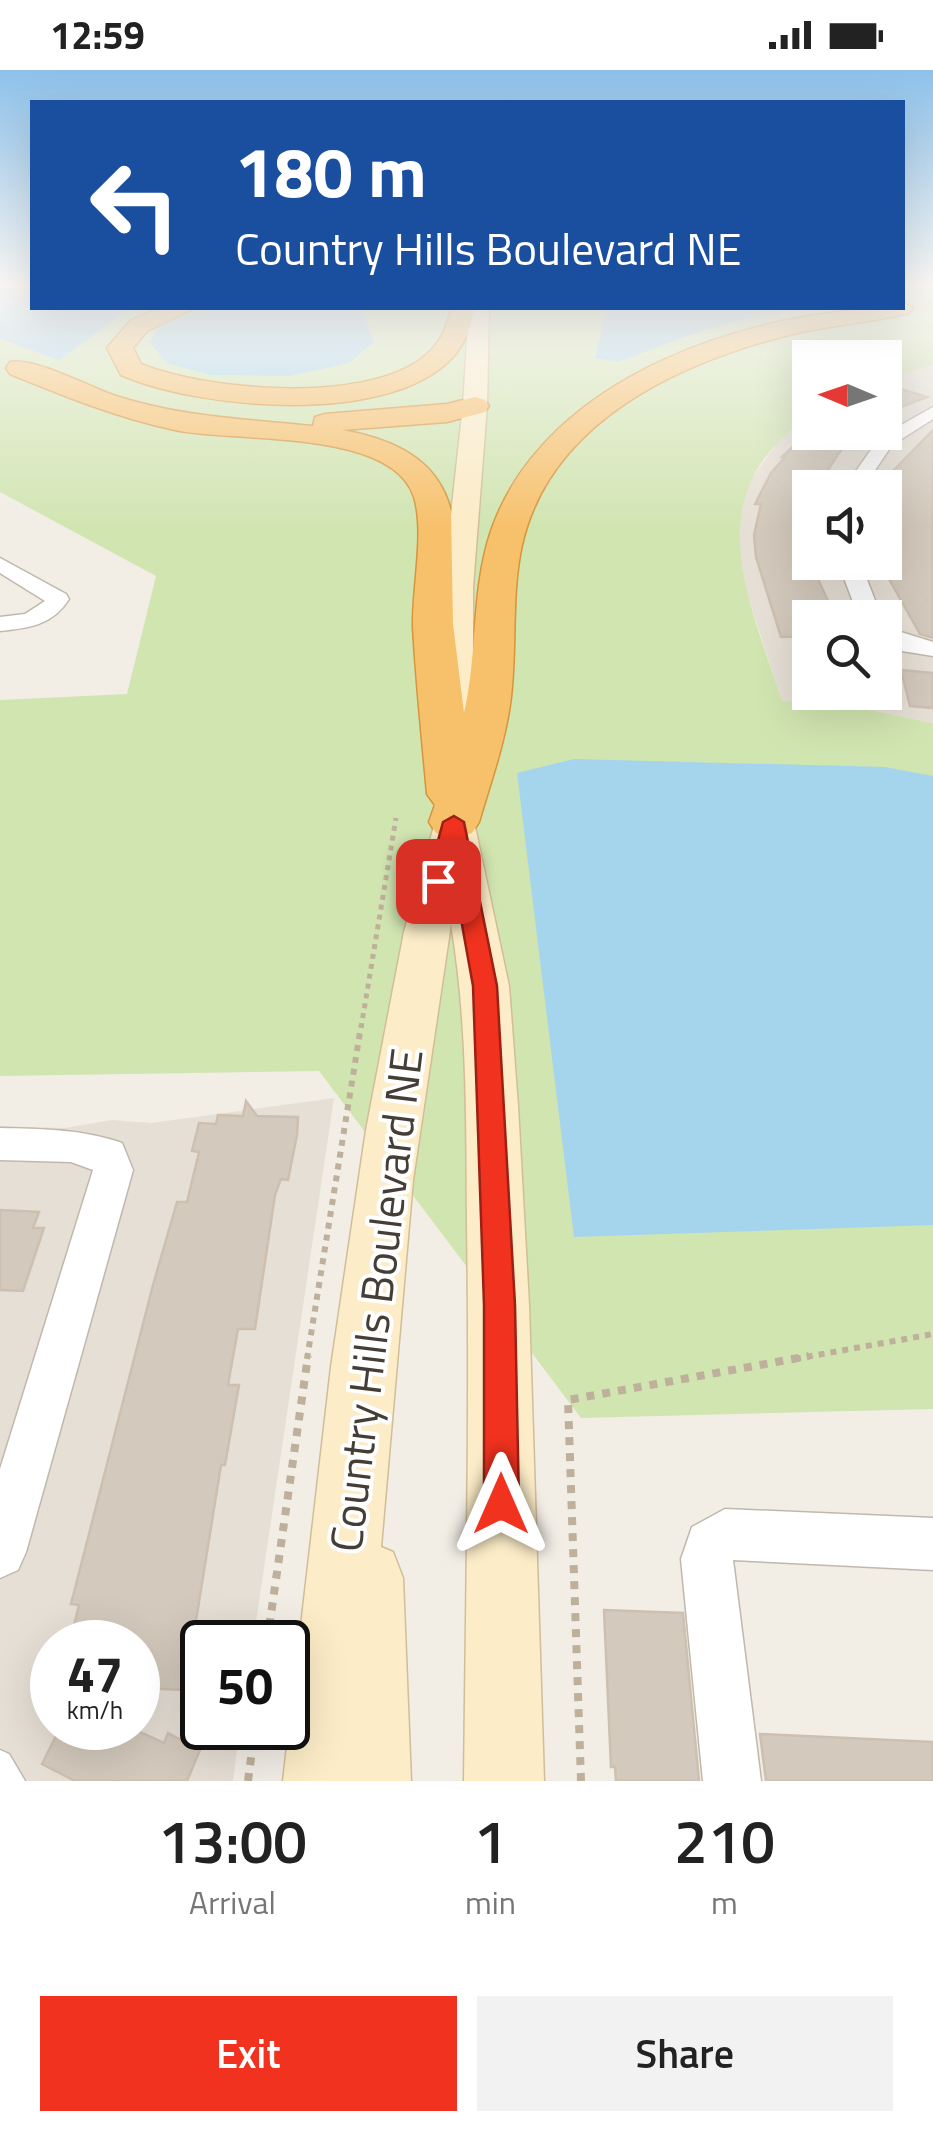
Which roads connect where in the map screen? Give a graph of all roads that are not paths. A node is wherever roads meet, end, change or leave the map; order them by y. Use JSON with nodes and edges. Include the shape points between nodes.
{"nodes":[{"id":1,"x":15,"y":367,"type":"edge"},
{"id":2,"x":16,"y":367,"type":"edge"},
{"id":3,"x":129,"y":367,"type":"edge"},
{"id":4,"x":421,"y":367,"type":"edge"},
{"id":5,"x":475,"y":367,"type":"edge"},
{"id":6,"x":676,"y":367,"type":"edge"},
{"id":7,"x":475,"y":406,"type":"junction"},
{"id":8,"x":928,"y":417,"type":"edge"},
{"id":9,"x":866,"y":470,"type":"edge"},
{"id":10,"x":0,"y":564,"type":"edge"},
{"id":11,"x":0,"y":624,"type":"edge"},
{"id":12,"x":902,"y":642,"type":"edge"},
{"id":13,"x":933,"y":649,"type":"edge"},
{"id":14,"x":425,"y":820,"type":"junction"},
{"id":15,"x":0,"y":1144,"type":"edge"},
{"id":16,"x":354,"y":1457,"type":"junction"},
{"id":17,"x":933,"y":1544,"type":"edge"},
{"id":18,"x":0,"y":1552,"type":"edge"},
{"id":19,"x":0,"y":1763,"type":"edge"},
{"id":20,"x":12,"y":1781,"type":"edge"},
{"id":21,"x":323,"y":1781,"type":"edge"},
{"id":22,"x":371,"y":1781,"type":"edge"},
{"id":23,"x":504,"y":1781,"type":"edge"},
{"id":24,"x":732,"y":1781,"type":"edge"}],
"edges":[{"from":1,"to":14,"type":"highway","via":[[135,412],[359,445],[395,456],[416,472],[434,511]]},
{"from":2,"to":7,"type":"highway","via":[[132,403],[226,420],[363,421]]},
{"from":3,"to":4,"type":"highway","via":[[168,386],[258,398],[336,392]]},
{"from":5,"to":7,"type":"main road","name":"Country Hills Boulevard NE"},
{"from":6,"to":14,"type":"highway","via":[[622,393],[554,450],[526,488],[509,528],[484,721]]},
{"from":7,"to":14,"type":"main road","name":"Country Hills Boulevard NE"},
{"from":8,"to":9,"type":"street","via":[[886,441]]},
{"from":10,"to":11,"type":"street","via":[[58,599],[39,617]]},
{"from":12,"to":13,"type":"street"},
{"from":14,"to":16,"type":"main road","name":"Country Hills Boulevard NE","via":[[430,911],[398,1077]]},
{"from":14,"to":23,"type":"main road","name":"Country Hills Boulevard NE","via":[[485,986],[499,1305]]},
{"from":15,"to":18,"type":"street","via":[[92,1148],[108,1155],[113,1170]]},
{"from":16,"to":21,"type":"main road","name":"Country Hills Boulevard NE"},
{"from":16,"to":22,"type":"main road","via":[[367,1570]]},
{"from":17,"to":24,"type":"street","via":[[725,1534],[710,1545]]},
{"from":19,"to":20,"type":"lane"}]}
